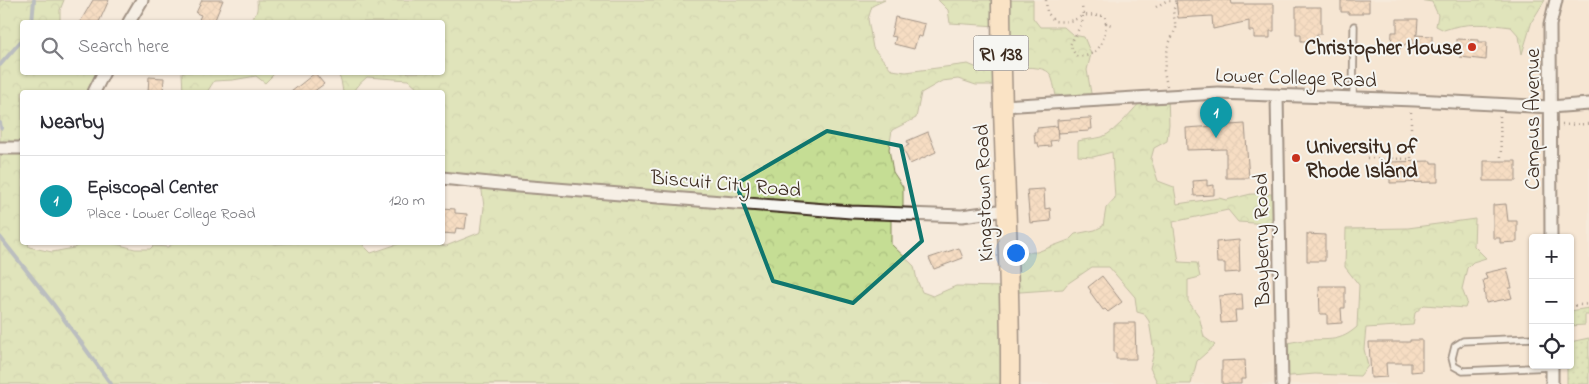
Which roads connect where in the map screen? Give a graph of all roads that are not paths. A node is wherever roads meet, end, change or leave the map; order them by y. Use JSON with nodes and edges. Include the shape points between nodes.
{"nodes":[{"id":1,"x":142,"y":0,"type":"edge"},
{"id":2,"x":1001,"y":0,"type":"edge"},
{"id":3,"x":1556,"y":0,"type":"edge"},
{"id":4,"x":130,"y":20,"type":"edge"},
{"id":5,"x":1354,"y":26,"type":"dead end"},
{"id":6,"x":102,"y":75,"type":"edge"},
{"id":7,"x":95,"y":90,"type":"edge"},
{"id":8,"x":1277,"y":95,"type":"junction"},
{"id":9,"x":1353,"y":98,"type":"junction"},
{"id":10,"x":1589,"y":104,"type":"edge"},
{"id":11,"x":1002,"y":106,"type":"junction"},
{"id":12,"x":1550,"y":107,"type":"junction"},
{"id":13,"x":0,"y":148,"type":"edge"},
{"id":14,"x":20,"y":148,"type":"edge"},
{"id":15,"x":445,"y":178,"type":"edge"},
{"id":16,"x":1006,"y":210,"type":"junction"},
{"id":17,"x":1551,"y":234,"type":"edge"},
{"id":18,"x":1529,"y":338,"type":"edge"},
{"id":19,"x":1529,"y":367,"type":"edge"},
{"id":20,"x":1552,"y":369,"type":"edge"},
{"id":21,"x":1010,"y":384,"type":"edge"},
{"id":22,"x":1282,"y":384,"type":"edge"},
{"id":23,"x":1552,"y":384,"type":"edge"}],
"edges":[{"from":1,"to":4,"type":"street"},
{"from":2,"to":11,"type":"main road","name":"Kingstown Road","number":"RI 138"},
{"from":3,"to":12,"type":"street","name":"Campus Avenue","via":[[1550,25]]},
{"from":5,"to":9,"type":"lane"},
{"from":6,"to":7,"type":"street"},
{"from":8,"to":9,"type":"street","name":"Lower College Road"},
{"from":8,"to":11,"type":"street","name":"Lower College Road","via":[[1218,93]]},
{"from":8,"to":22,"type":"street","name":"Bayberry Road"},
{"from":9,"to":12,"type":"street","name":"Lower College Road"},
{"from":10,"to":12,"type":"street","name":"Lower College Road"},
{"from":11,"to":16,"type":"main road","name":"Kingstown Road","number":"RI 138"},
{"from":12,"to":17,"type":"street","name":"Campus Avenue"},
{"from":13,"to":14,"type":"street"},
{"from":15,"to":16,"type":"street","name":"Biscuit City Road","via":[[851,212],[962,216]]},
{"from":16,"to":21,"type":"main road","name":"Kingstown Road","number":"RI 138"},
{"from":18,"to":19,"type":"lane","via":[[1462,341],[1455,346],[1452,358],[1454,366],[1463,371]]},
{"from":20,"to":23,"type":"street"}]}
